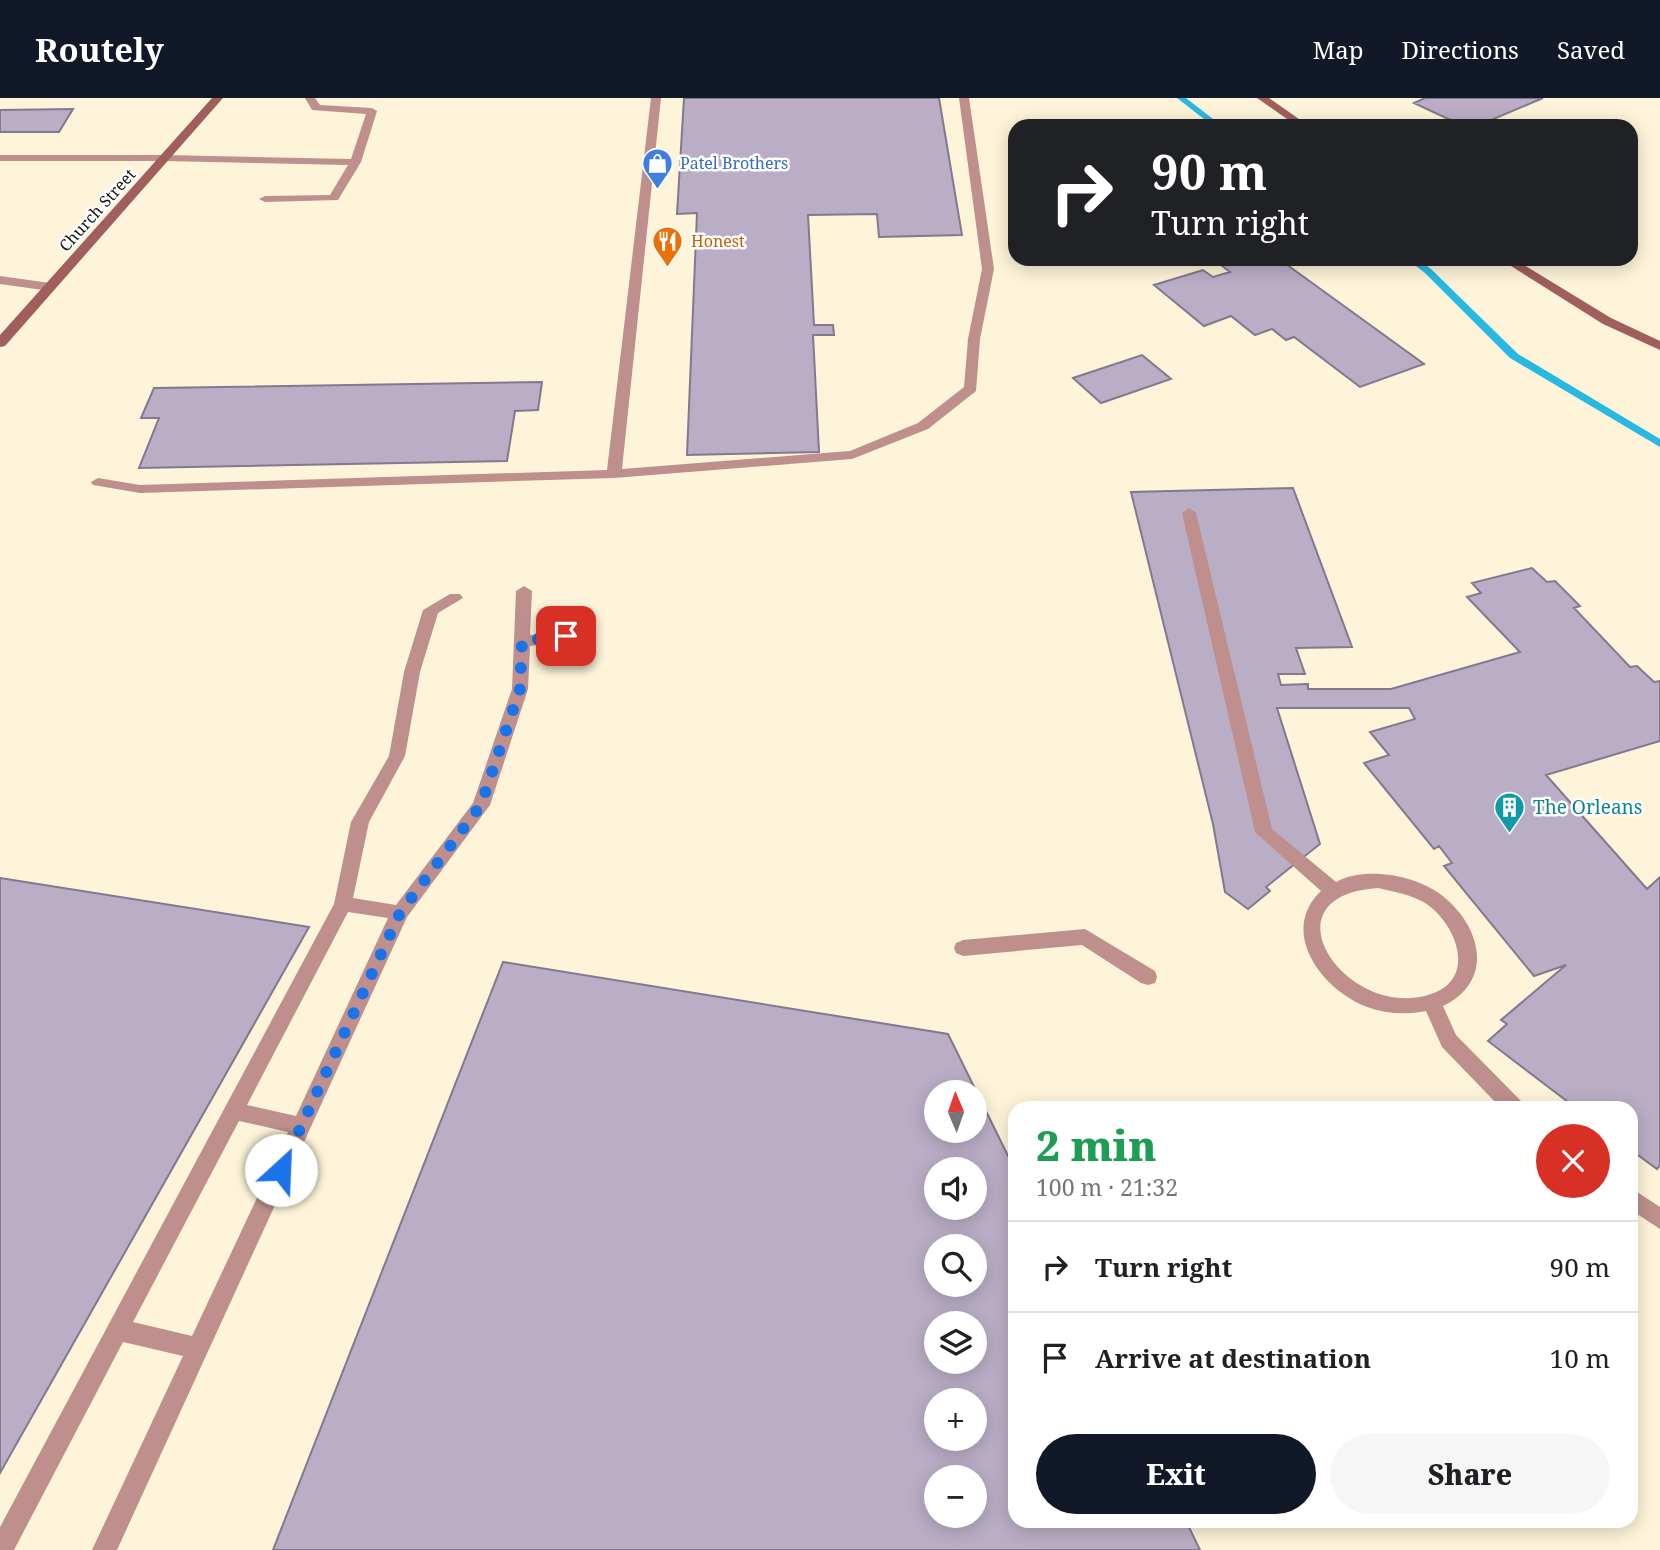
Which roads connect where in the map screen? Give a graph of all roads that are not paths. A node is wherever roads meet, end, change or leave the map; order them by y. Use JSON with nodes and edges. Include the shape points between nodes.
{"nodes":[{"id":1,"x":218,"y":98,"type":"edge"},
{"id":2,"x":310,"y":98,"type":"edge"},
{"id":3,"x":656,"y":98,"type":"edge"},
{"id":4,"x":964,"y":98,"type":"edge"},
{"id":5,"x":1262,"y":98,"type":"edge"},
{"id":6,"x":1294,"y":119,"type":"edge"},
{"id":7,"x":0,"y":158,"type":"edge"},
{"id":8,"x":164,"y":159,"type":"junction"},
{"id":9,"x":355,"y":162,"type":"junction"},
{"id":10,"x":265,"y":199,"type":"dead end"},
{"id":11,"x":1517,"y":266,"type":"edge"},
{"id":12,"x":0,"y":280,"type":"edge"},
{"id":13,"x":50,"y":287,"type":"junction"},
{"id":14,"x":0,"y":343,"type":"edge"},
{"id":15,"x":1660,"y":346,"type":"edge"},
{"id":16,"x":614,"y":474,"type":"junction"},
{"id":17,"x":97,"y":482,"type":"dead end"},
{"id":18,"x":1189,"y":513,"type":"dead end"},
{"id":19,"x":524,"y":592,"type":"dead end"},
{"id":20,"x":455,"y":598,"type":"dead end"},
{"id":21,"x":566,"y":636,"type":"dead end"},
{"id":22,"x":522,"y":641,"type":"junction"},
{"id":23,"x":1334,"y":891,"type":"junction"},
{"id":24,"x":343,"y":904,"type":"junction"},
{"id":25,"x":400,"y":913,"type":"junction"},
{"id":26,"x":963,"y":948,"type":"dead end"},
{"id":27,"x":1148,"y":977,"type":"dead end"},
{"id":28,"x":1432,"y":1003,"type":"junction"},
{"id":29,"x":1507,"y":1101,"type":"edge"},
{"id":30,"x":233,"y":1111,"type":"junction"},
{"id":31,"x":302,"y":1126,"type":"junction"},
{"id":32,"x":1638,"y":1203,"type":"edge"},
{"id":33,"x":1660,"y":1219,"type":"edge"},
{"id":34,"x":118,"y":1330,"type":"junction"},
{"id":35,"x":198,"y":1348,"type":"junction"},
{"id":36,"x":1,"y":1550,"type":"edge"},
{"id":37,"x":104,"y":1550,"type":"edge"}],
"edges":[{"from":1,"to":8,"type":"main road","name":"Church Street"},
{"from":2,"to":9,"type":"street","via":[[317,108],[372,111]]},
{"from":3,"to":16,"type":"street"},
{"from":4,"to":16,"type":"street","via":[[988,269],[974,339],[971,388],[923,426],[852,455]]},
{"from":5,"to":6,"type":"main road"},
{"from":7,"to":8,"type":"street"},
{"from":8,"to":9,"type":"street"},
{"from":8,"to":13,"type":"main road","name":"Church Street"},
{"from":9,"to":10,"type":"street","via":[[334,198]]},
{"from":11,"to":15,"type":"main road","via":[[1607,321]]},
{"from":12,"to":13,"type":"street"},
{"from":13,"to":14,"type":"main road","name":"Church Street"},
{"from":16,"to":17,"type":"street","via":[[139,489]]},
{"from":18,"to":23,"type":"street","via":[[1265,832]]},
{"from":19,"to":22,"type":"street"},
{"from":20,"to":24,"type":"street","via":[[431,610],[412,672],[397,756],[360,822]]},
{"from":21,"to":22,"type":"street"},
{"from":22,"to":25,"type":"street","via":[[520,689],[481,805]]},
{"from":23,"to":28,"type":"street","via":[[1312,914],[1311,937],[1321,961],[1341,984],[1370,1000],[1402,1006]]},
{"from":23,"to":28,"type":"street","via":[[1349,883],[1378,881],[1407,887],[1435,901],[1457,922],[1468,946],[1468,970],[1455,990]]},
{"from":24,"to":25,"type":"street"},
{"from":24,"to":30,"type":"street"},
{"from":25,"to":31,"type":"street"},
{"from":26,"to":27,"type":"street","via":[[1085,937]]},
{"from":28,"to":29,"type":"street","via":[[1449,1041]]},
{"from":30,"to":31,"type":"street"},
{"from":30,"to":34,"type":"street"},
{"from":31,"to":35,"type":"street"},
{"from":32,"to":33,"type":"street"},
{"from":34,"to":35,"type":"street"},
{"from":34,"to":36,"type":"street"},
{"from":35,"to":37,"type":"street"}]}
